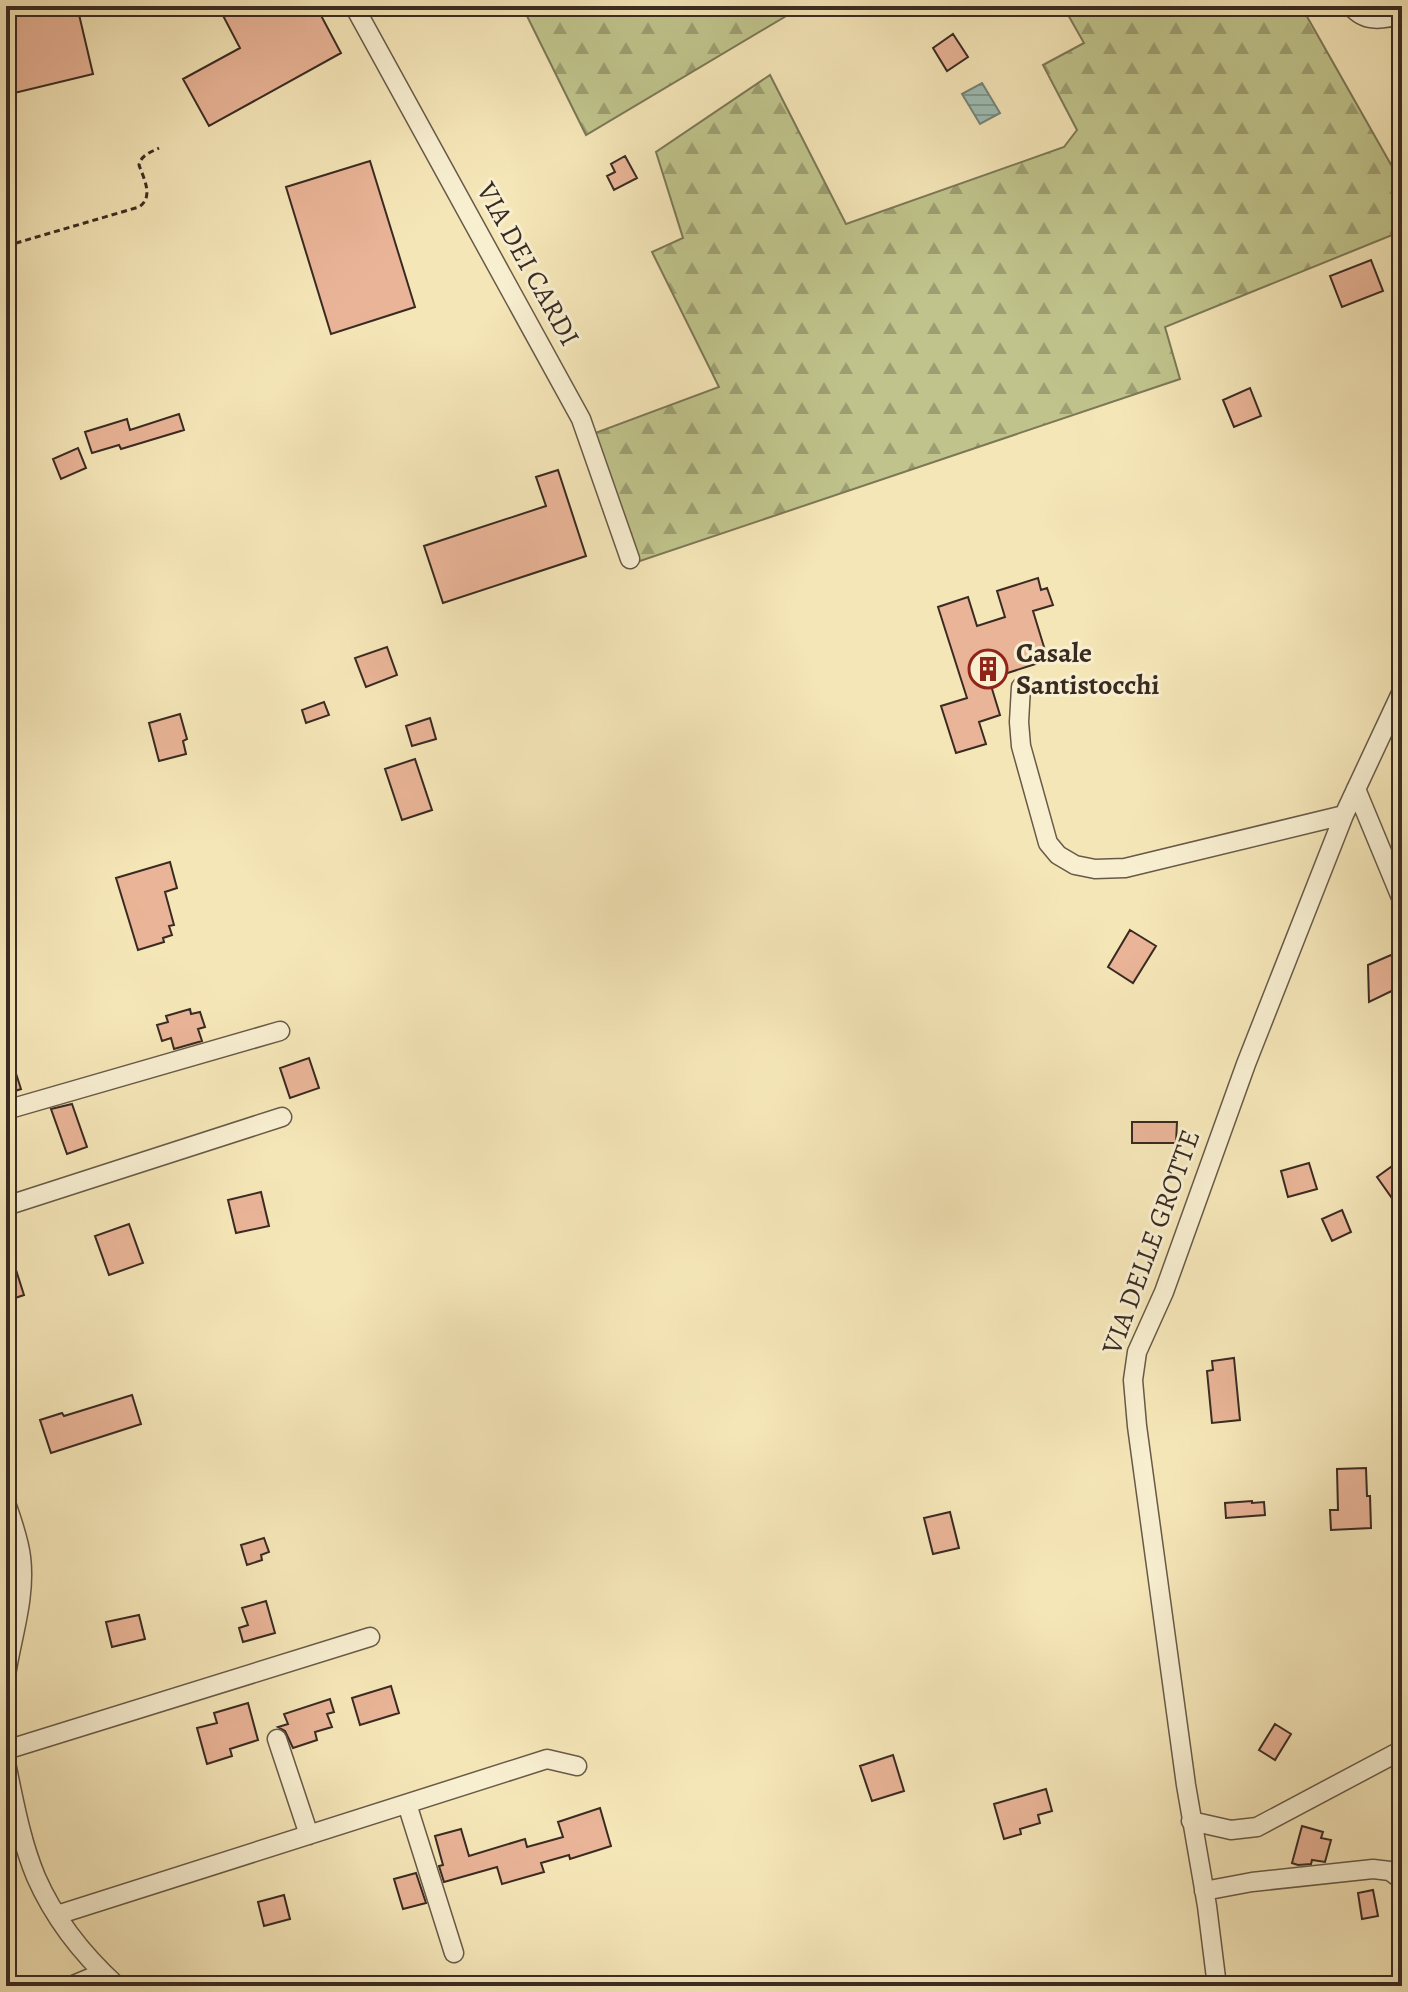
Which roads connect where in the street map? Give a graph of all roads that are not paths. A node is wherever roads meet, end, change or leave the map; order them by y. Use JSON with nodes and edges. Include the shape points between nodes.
{"nodes":[{"id":1,"x":354,"y":6,"type":"edge"},
{"id":2,"x":1351,"y":6,"type":"edge"},
{"id":3,"x":1398,"y":15,"type":"edge"},
{"id":4,"x":630,"y":559,"type":"dead end"},
{"id":5,"x":1021,"y":687,"type":"dead end"},
{"id":6,"x":1402,"y":691,"type":"edge"},
{"id":7,"x":1356,"y":789,"type":"junction"},
{"id":8,"x":1344,"y":815,"type":"junction"},
{"id":9,"x":1402,"y":900,"type":"edge"},
{"id":10,"x":280,"y":1031,"type":"dead end"},
{"id":11,"x":6,"y":1110,"type":"edge"},
{"id":12,"x":282,"y":1117,"type":"dead end"},
{"id":13,"x":6,"y":1206,"type":"edge"},
{"id":14,"x":7,"y":1513,"type":"edge"},
{"id":15,"x":370,"y":1637,"type":"dead end"},
{"id":16,"x":6,"y":1675,"type":"edge"},
{"id":17,"x":277,"y":1739,"type":"dead end"},
{"id":18,"x":6,"y":1750,"type":"edge"},
{"id":19,"x":1402,"y":1750,"type":"edge"},
{"id":20,"x":6,"y":1763,"type":"edge"},
{"id":21,"x":577,"y":1766,"type":"dead end"},
{"id":22,"x":407,"y":1804,"type":"junction"},
{"id":23,"x":1191,"y":1821,"type":"junction"},
{"id":24,"x":309,"y":1835,"type":"junction"},
{"id":25,"x":1402,"y":1880,"type":"edge"},
{"id":26,"x":1204,"y":1891,"type":"junction"},
{"id":27,"x":57,"y":1915,"type":"junction"},
{"id":28,"x":454,"y":1953,"type":"dead end"},
{"id":29,"x":102,"y":1973,"type":"junction"},
{"id":30,"x":71,"y":1986,"type":"edge"},
{"id":31,"x":117,"y":1986,"type":"edge"},
{"id":32,"x":1217,"y":1986,"type":"edge"}],
"edges":[{"from":1,"to":4,"type":"street","name":"VIA DEI CARDI","via":[[581,419]]},
{"from":2,"to":3,"type":"street","via":[[1369,18]]},
{"from":5,"to":8,"type":"street","via":[[1021,746],[1048,843],[1075,865],[1143,865]]},
{"from":6,"to":7,"type":"street","name":"VIA DELLE GROTTE"},
{"from":7,"to":8,"type":"street","name":"VIA DELLE GROTTE"},
{"from":7,"to":9,"type":"street"},
{"from":8,"to":23,"type":"street","name":"VIA DELLE GROTTE","via":[[1134,1366]]},
{"from":10,"to":11,"type":"street"},
{"from":12,"to":13,"type":"street"},
{"from":14,"to":16,"type":"street","via":[[22,1580]]},
{"from":15,"to":18,"type":"street"},
{"from":17,"to":24,"type":"street"},
{"from":19,"to":23,"type":"street","via":[[1257,1827],[1231,1830]]},
{"from":20,"to":27,"type":"street","via":[[30,1861]]},
{"from":21,"to":22,"type":"street","via":[[547,1759]]},
{"from":22,"to":24,"type":"street"},
{"from":22,"to":28,"type":"street"},
{"from":23,"to":26,"type":"street","name":"VIA DELLE GROTTE"},
{"from":24,"to":27,"type":"street"},
{"from":25,"to":26,"type":"street","via":[[1390,1871],[1373,1869]]},
{"from":26,"to":32,"type":"street","name":"VIA DELLE GROTTE"},
{"from":27,"to":29,"type":"street"},
{"from":29,"to":30,"type":"street"},
{"from":29,"to":31,"type":"street"}]}
